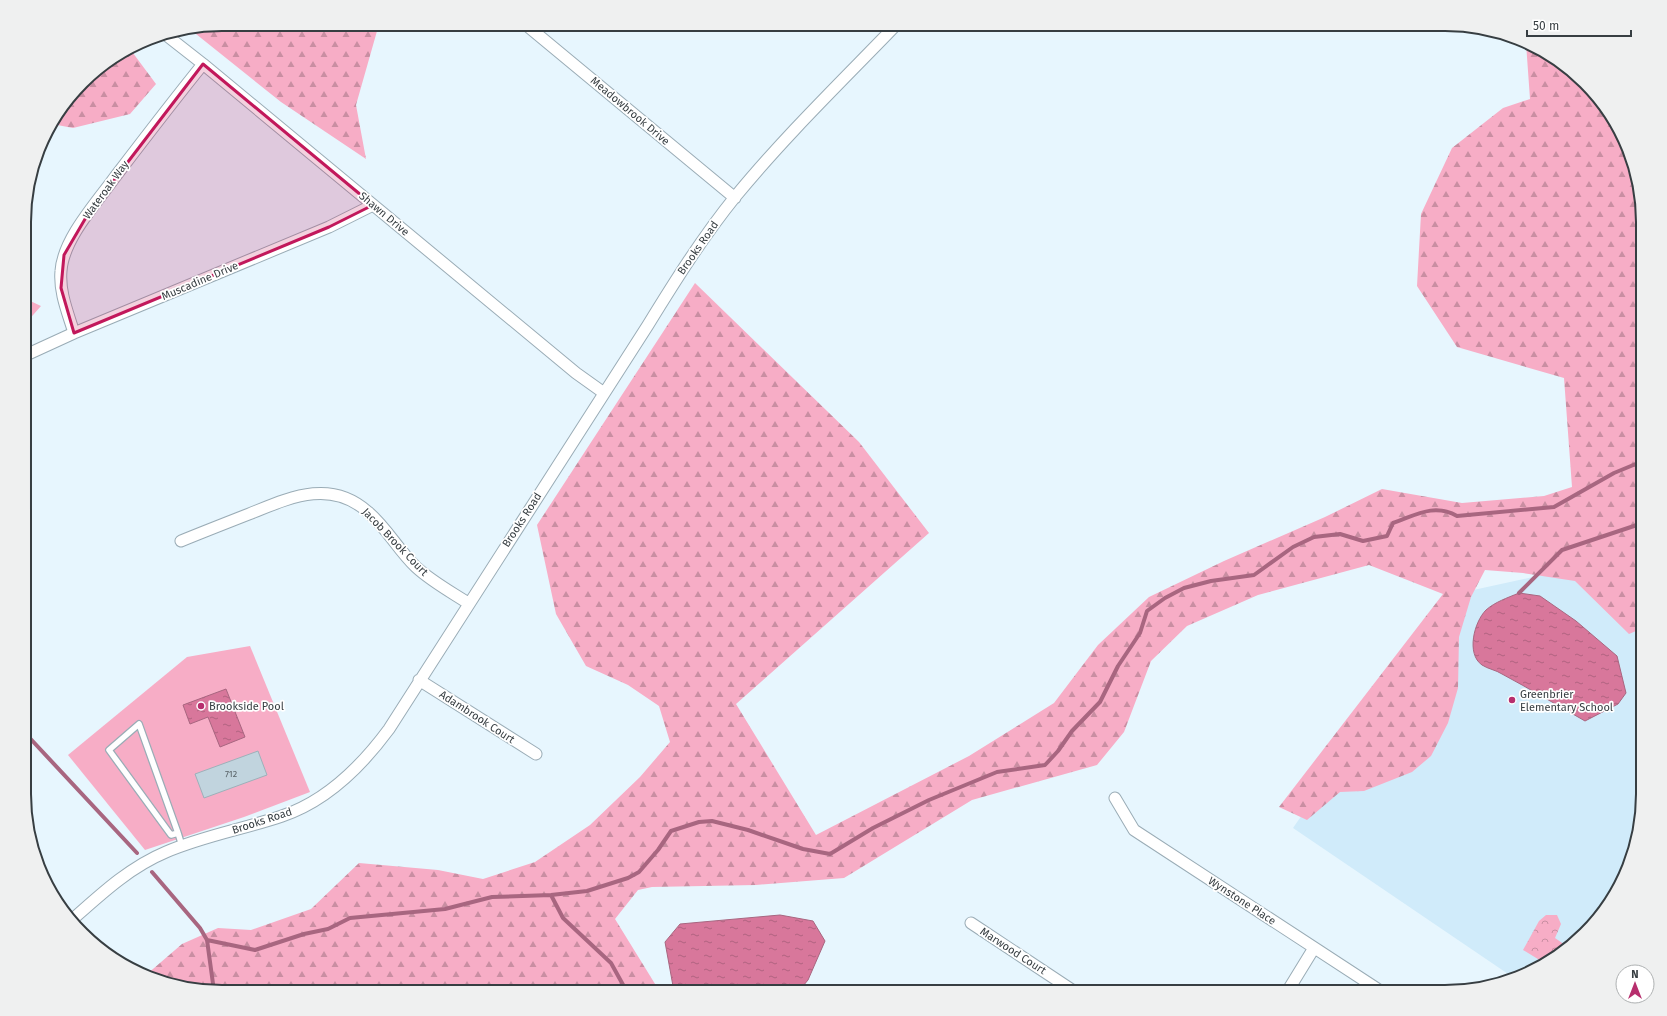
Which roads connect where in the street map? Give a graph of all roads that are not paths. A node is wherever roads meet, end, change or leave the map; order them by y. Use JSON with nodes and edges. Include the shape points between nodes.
{"nodes":[{"id":1,"x":533,"y":31,"type":"edge"},
{"id":2,"x":890,"y":31,"type":"edge"},
{"id":3,"x":170,"y":38,"type":"edge"},
{"id":4,"x":203,"y":64,"type":"junction"},
{"id":5,"x":735,"y":198,"type":"junction"},
{"id":6,"x":373,"y":205,"type":"junction"},
{"id":7,"x":74,"y":333,"type":"junction"},
{"id":8,"x":31,"y":353,"type":"edge"},
{"id":9,"x":604,"y":393,"type":"junction"},
{"id":10,"x":181,"y":541,"type":"dead end"},
{"id":11,"x":468,"y":604,"type":"junction"},
{"id":12,"x":419,"y":680,"type":"junction"},
{"id":13,"x":536,"y":754,"type":"dead end"},
{"id":14,"x":1115,"y":798,"type":"dead end"},
{"id":15,"x":178,"y":833,"type":"junction"},
{"id":16,"x":182,"y":846,"type":"junction"},
{"id":17,"x":75,"y":917,"type":"edge"},
{"id":18,"x":971,"y":923,"type":"dead end"},
{"id":19,"x":1314,"y":948,"type":"junction"},
{"id":20,"x":1064,"y":985,"type":"edge"},
{"id":21,"x":1291,"y":985,"type":"edge"},
{"id":22,"x":1371,"y":985,"type":"edge"}],
"edges":[{"from":1,"to":5,"type":"street","name":"Meadowbrook Drive"},
{"from":2,"to":5,"type":"street","name":"Brooks Road","via":[[796,128]]},
{"from":3,"to":4,"type":"street","name":"Shawn Drive"},
{"from":4,"to":6,"type":"street","name":"Shawn Drive"},
{"from":4,"to":7,"type":"street","name":"Wateroak Way","via":[[88,214],[68,246],[60,270],[61,288]]},
{"from":5,"to":9,"type":"street","name":"Brooks Road","via":[[681,271]]},
{"from":6,"to":7,"type":"street","name":"Muscadine Drive"},
{"from":6,"to":9,"type":"street","name":"Shawn Drive","via":[[576,374]]},
{"from":7,"to":8,"type":"street","name":"Muscadine Drive"},
{"from":9,"to":11,"type":"street","name":"Brooks Road"},
{"from":10,"to":11,"type":"street","name":"Jacob Brook Court","via":[[291,498],[312,494],[337,495],[368,511],[416,567]]},
{"from":11,"to":12,"type":"street","name":"Brooks Road"},
{"from":12,"to":13,"type":"street","name":"Adambrook Court"},
{"from":12,"to":16,"type":"street","name":"Brooks Road","via":[[372,752],[326,793],[283,816]]},
{"from":14,"to":19,"type":"street","name":"Wynstone Place","via":[[1134,830]]},
{"from":15,"to":15,"type":"lane","via":[[175,826],[139,724],[110,750],[171,835]]},
{"from":15,"to":16,"type":"lane"},
{"from":16,"to":17,"type":"street","name":"Brooks Road","via":[[132,871]]},
{"from":18,"to":20,"type":"street","name":"Marwood Court"},
{"from":19,"to":21,"type":"street"},
{"from":19,"to":22,"type":"street","name":"Wynstone Place"}]}
